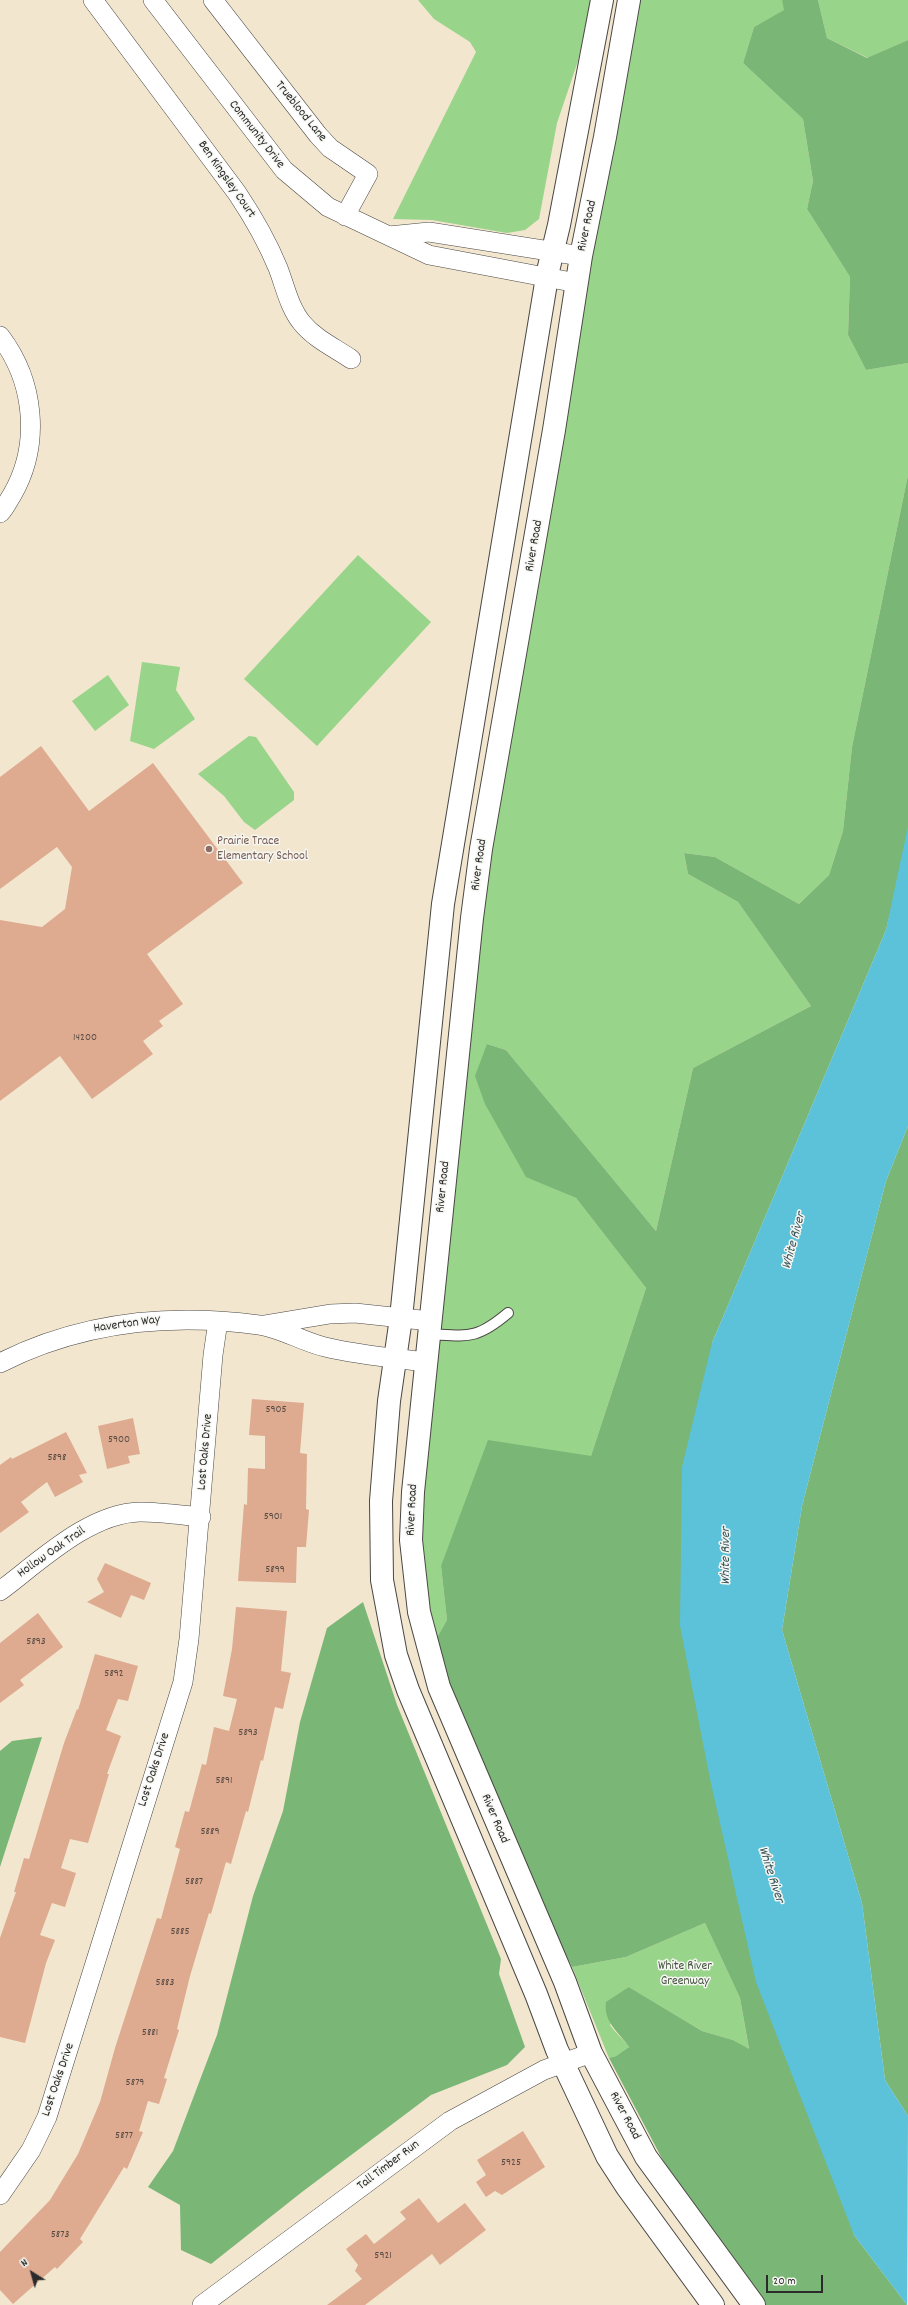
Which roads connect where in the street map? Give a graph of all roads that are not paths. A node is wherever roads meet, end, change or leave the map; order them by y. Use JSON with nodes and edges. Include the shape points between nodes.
{"nodes":[{"id":1,"x":93,"y":0,"type":"edge"},
{"id":2,"x":153,"y":0,"type":"edge"},
{"id":3,"x":213,"y":0,"type":"edge"},
{"id":4,"x":602,"y":0,"type":"edge"},
{"id":5,"x":629,"y":0,"type":"edge"},
{"id":6,"x":345,"y":216,"type":"junction"},
{"id":7,"x":389,"y":236,"type":"junction"},
{"id":8,"x":553,"y":250,"type":"junction"},
{"id":9,"x":581,"y":256,"type":"junction"},
{"id":10,"x":547,"y":278,"type":"junction"},
{"id":11,"x":577,"y":283,"type":"junction"},
{"id":12,"x":0,"y":336,"type":"edge"},
{"id":13,"x":352,"y":359,"type":"dead end"},
{"id":14,"x":0,"y":513,"type":"edge"},
{"id":15,"x":508,"y":1313,"type":"dead end"},
{"id":16,"x":401,"y":1318,"type":"junction"},
{"id":17,"x":218,"y":1322,"type":"junction"},
{"id":18,"x":260,"y":1325,"type":"junction"},
{"id":19,"x":429,"y":1327,"type":"junction"},
{"id":20,"x":394,"y":1358,"type":"junction"},
{"id":21,"x":426,"y":1362,"type":"junction"},
{"id":22,"x":0,"y":1363,"type":"edge"},
{"id":23,"x":201,"y":1517,"type":"junction"},
{"id":24,"x":0,"y":1591,"type":"edge"},
{"id":25,"x":591,"y":2053,"type":"junction"},
{"id":26,"x":562,"y":2063,"type":"junction"},
{"id":27,"x":0,"y":2195,"type":"edge"},
{"id":28,"x":202,"y":2305,"type":"edge"},
{"id":29,"x":713,"y":2305,"type":"edge"},
{"id":30,"x":754,"y":2305,"type":"edge"}],
"edges":[{"from":1,"to":13,"type":"street","name":"Ben Kingsley Court","via":[[255,220],[302,324],[315,336]]},
{"from":2,"to":6,"type":"street","name":"Community Drive","via":[[284,170],[328,208]]},
{"from":3,"to":6,"type":"street","name":"Trueblood Lane","via":[[318,135],[330,148],[368,174]]},
{"from":4,"to":8,"type":"main road"},
{"from":5,"to":9,"type":"main road","name":"River Road","via":[[606,137]]},
{"from":6,"to":7,"type":"street","name":"Community Drive"},
{"from":7,"to":8,"type":"street","via":[[429,232]]},
{"from":7,"to":10,"type":"street","name":"Community Drive","via":[[429,255]]},
{"from":8,"to":9,"type":"street"},
{"from":8,"to":10,"type":"main road"},
{"from":9,"to":11,"type":"main road","name":"River Road"},
{"from":10,"to":11,"type":"street","name":"Community Drive"},
{"from":10,"to":16,"type":"main road","via":[[443,904]]},
{"from":11,"to":19,"type":"main road","name":"River Road","via":[[480,857]]},
{"from":12,"to":14,"type":"street","via":[[15,358],[22,375],[30,408],[31,440],[27,461],[18,484]]},
{"from":15,"to":19,"type":"lane","via":[[489,1329],[467,1336]]},
{"from":16,"to":18,"type":"street","name":"Haverton Way","via":[[355,1313],[330,1314]]},
{"from":16,"to":19,"type":"street","name":"Haverton Way"},
{"from":16,"to":20,"type":"main road"},
{"from":17,"to":18,"type":"street","name":"Haverton Way"},
{"from":17,"to":22,"type":"street","name":"Haverton Way","via":[[185,1318],[142,1321],[97,1329],[55,1340]]},
{"from":17,"to":23,"type":"street","name":"Lost Oaks Drive","via":[[213,1354]]},
{"from":18,"to":20,"type":"street","name":"Haverton Way","via":[[324,1347]]},
{"from":19,"to":21,"type":"main road","name":"River Road"},
{"from":20,"to":21,"type":"street","name":"Haverton Way"},
{"from":20,"to":26,"type":"main road","via":[[380,1541],[382,1580],[396,1655],[408,1690]]},
{"from":21,"to":25,"type":"main road","name":"River Road","via":[[413,1492],[411,1540],[413,1575],[422,1626],[439,1687],[562,1976]]},
{"from":23,"to":24,"type":"street","name":"Hollow Oak Trail","via":[[139,1512],[108,1518],[74,1535]]},
{"from":23,"to":27,"type":"street","name":"Lost Oaks Drive","via":[[183,1682],[47,2117],[31,2150]]},
{"from":25,"to":26,"type":"street","name":"Tall Timber Run"},
{"from":25,"to":30,"type":"main road","name":"River Road","via":[[646,2157]]},
{"from":26,"to":28,"type":"street","name":"Tall Timber Run","via":[[450,2121]]},
{"from":26,"to":29,"type":"main road","via":[[607,2156]]}]}
